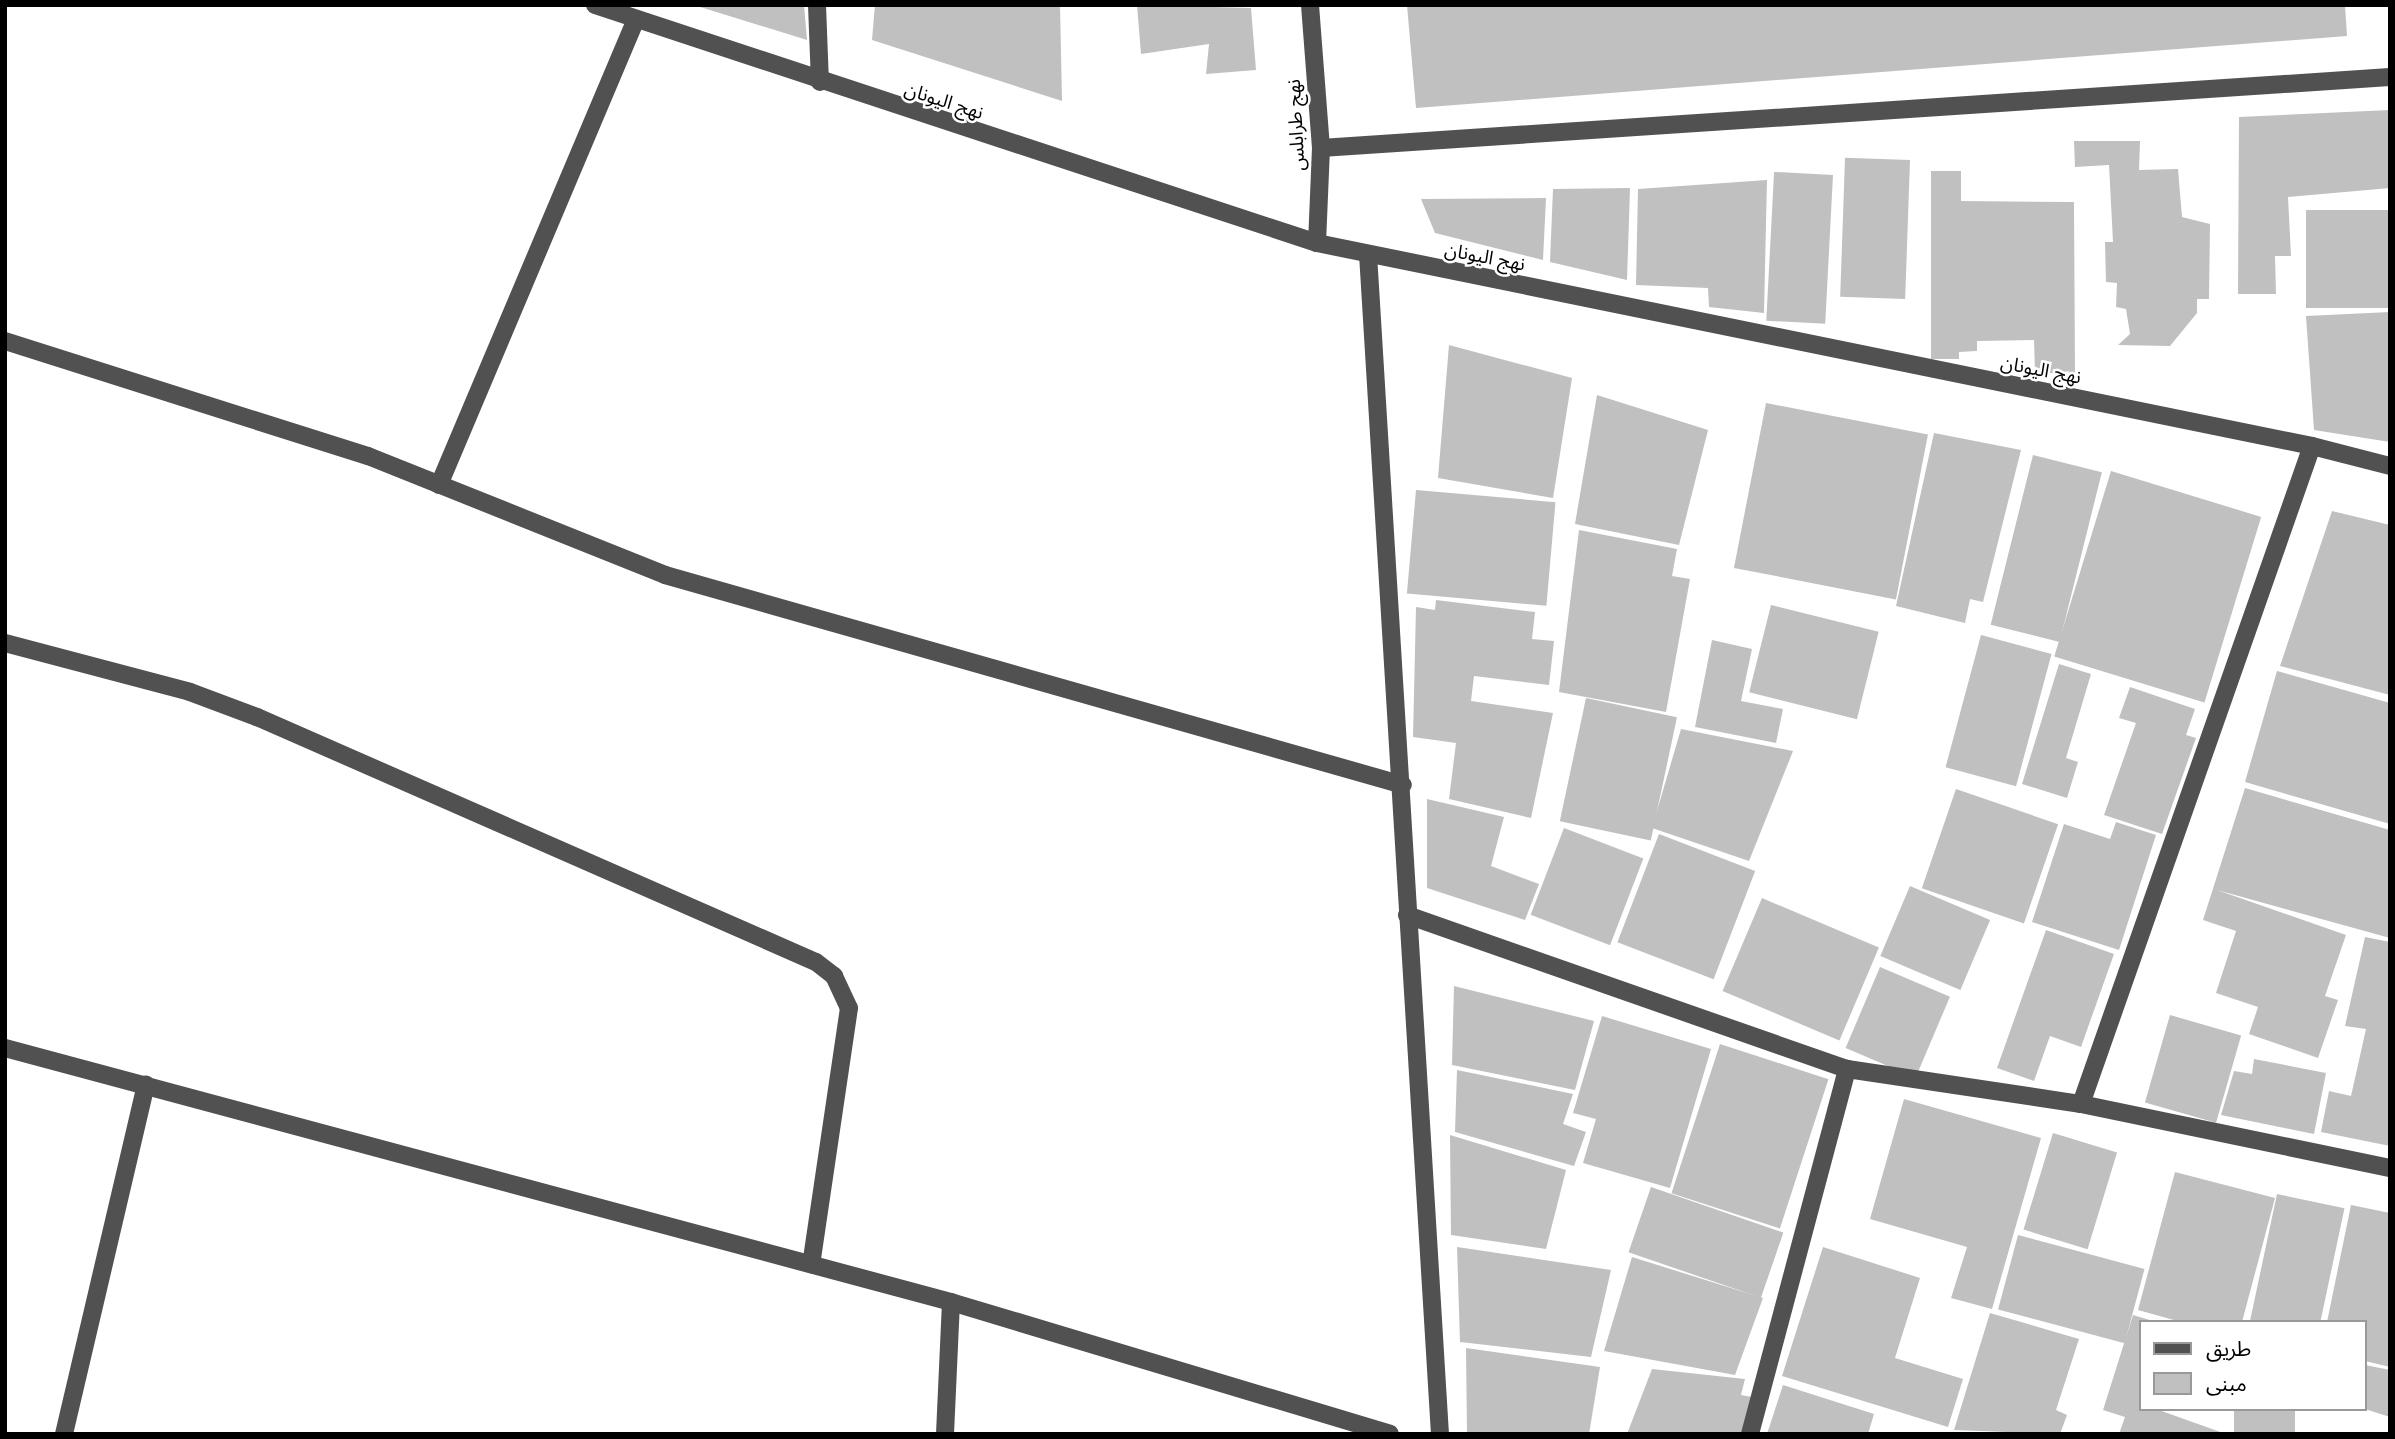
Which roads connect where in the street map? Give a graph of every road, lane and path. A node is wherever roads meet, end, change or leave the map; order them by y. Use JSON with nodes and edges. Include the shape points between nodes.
{"nodes":[{"id":1,"x":595,"y":5,"type":"edge"},
{"id":2,"x":817,"y":5,"type":"edge"},
{"id":3,"x":1310,"y":5,"type":"edge"},
{"id":4,"x":636,"y":19,"type":"junction"},
{"id":5,"x":2390,"y":77,"type":"edge"},
{"id":6,"x":820,"y":82,"type":"junction"},
{"id":7,"x":1321,"y":148,"type":"junction"},
{"id":8,"x":1317,"y":243,"type":"junction"},
{"id":9,"x":1368,"y":254,"type":"junction"},
{"id":10,"x":5,"y":341,"type":"edge"},
{"id":11,"x":2312,"y":446,"type":"junction"},
{"id":12,"x":2390,"y":466,"type":"edge"},
{"id":13,"x":439,"y":485,"type":"junction"},
{"id":14,"x":5,"y":642,"type":"edge"},
{"id":15,"x":1403,"y":785,"type":"junction"},
{"id":16,"x":1407,"y":915,"type":"junction"},
{"id":17,"x":5,"y":1048,"type":"edge"},
{"id":18,"x":1847,"y":1069,"type":"junction"},
{"id":19,"x":146,"y":1085,"type":"junction"},
{"id":20,"x":2081,"y":1104,"type":"junction"},
{"id":21,"x":2390,"y":1168,"type":"edge"},
{"id":22,"x":811,"y":1264,"type":"junction"},
{"id":23,"x":951,"y":1302,"type":"junction"},
{"id":24,"x":64,"y":1434,"type":"edge"},
{"id":25,"x":944,"y":1434,"type":"edge"},
{"id":26,"x":1390,"y":1434,"type":"edge"},
{"id":27,"x":1440,"y":1434,"type":"edge"},
{"id":28,"x":1750,"y":1434,"type":"edge"}],
"edges":[{"from":1,"to":4,"type":"street","name":"نهج اليونان"},
{"from":2,"to":6,"type":"street"},
{"from":3,"to":7,"type":"street","name":"نهج طرابلس"},
{"from":4,"to":6,"type":"street","name":"نهج اليونان"},
{"from":4,"to":13,"type":"street"},
{"from":5,"to":7,"type":"street"},
{"from":6,"to":8,"type":"street","name":"نهج اليونان"},
{"from":7,"to":8,"type":"street","name":"نهج طرابلس"},
{"from":8,"to":9,"type":"street","name":"نهج اليونان"},
{"from":9,"to":11,"type":"street","name":"نهج اليونان"},
{"from":9,"to":15,"type":"street"},
{"from":10,"to":13,"type":"street","via":[[368,456]]},
{"from":11,"to":12,"type":"street","name":"نهج اليونان"},
{"from":11,"to":20,"type":"street"},
{"from":13,"to":15,"type":"street","via":[[665,575]]},
{"from":14,"to":22,"type":"street","via":[[190,692],[257,717],[816,962],[834,976],[849,1008]]},
{"from":15,"to":16,"type":"street"},
{"from":16,"to":18,"type":"street"},
{"from":16,"to":27,"type":"street"},
{"from":17,"to":19,"type":"street"},
{"from":18,"to":20,"type":"street"},
{"from":18,"to":28,"type":"street"},
{"from":19,"to":22,"type":"street"},
{"from":19,"to":24,"type":"street"},
{"from":20,"to":21,"type":"street"},
{"from":22,"to":23,"type":"street"},
{"from":23,"to":25,"type":"street"},
{"from":23,"to":26,"type":"street"}]}
